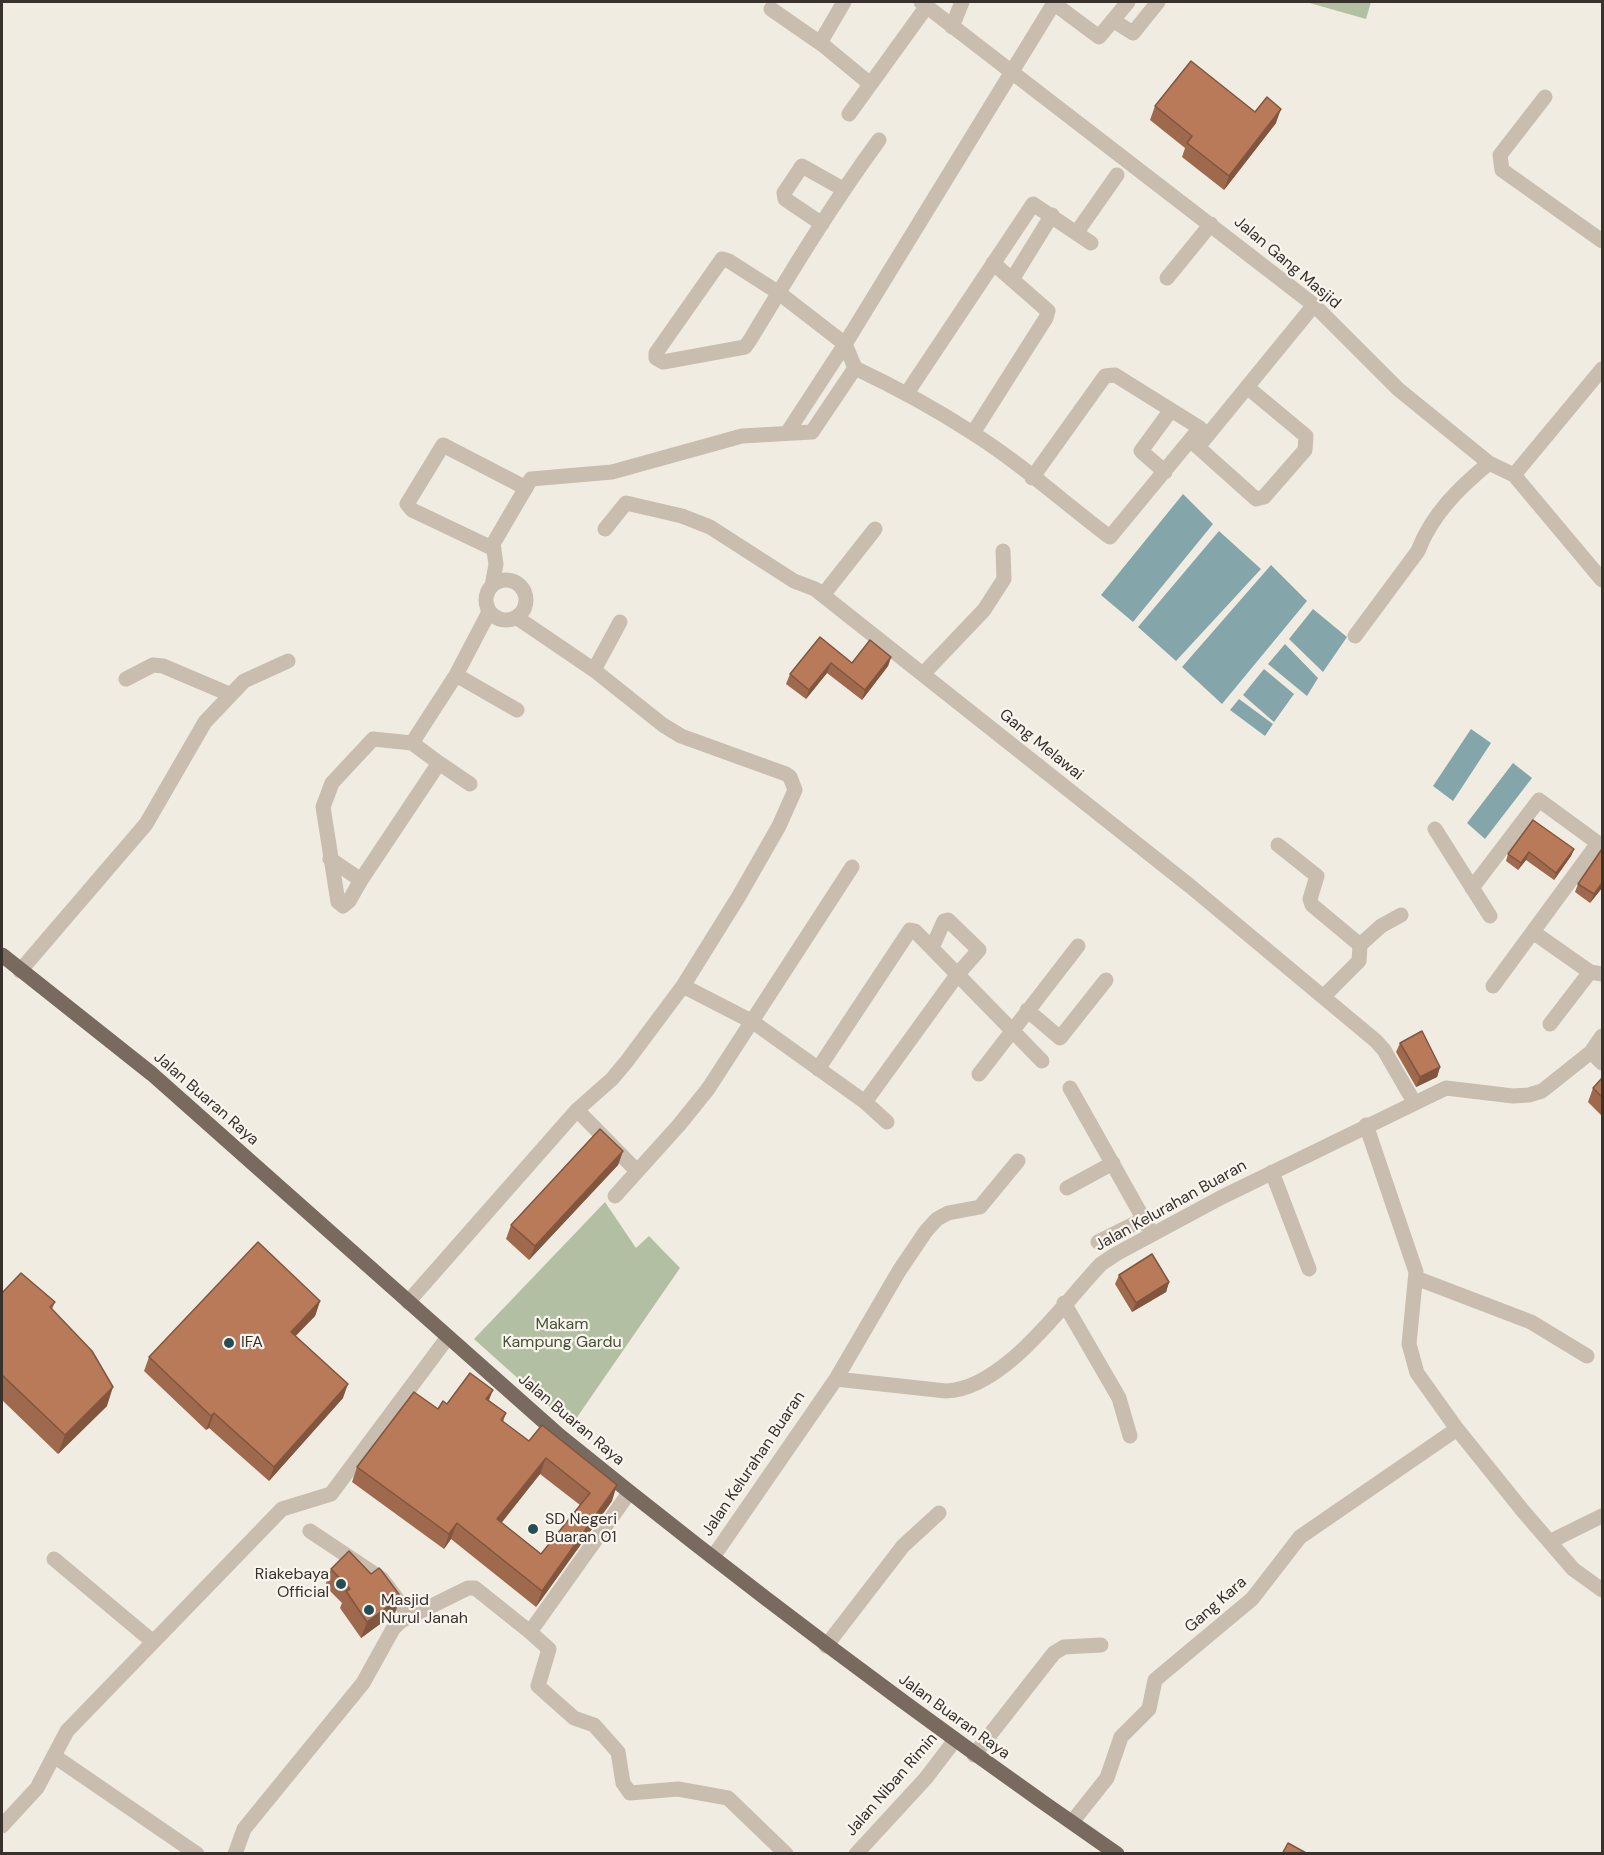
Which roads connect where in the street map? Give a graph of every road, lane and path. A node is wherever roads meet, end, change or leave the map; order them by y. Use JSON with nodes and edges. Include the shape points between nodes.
{"nodes":[{"id":1,"x":844,"y":2,"type":"edge"},
{"id":2,"x":962,"y":2,"type":"edge"},
{"id":3,"x":1053,"y":2,"type":"edge"},
{"id":4,"x":1128,"y":2,"type":"edge"},
{"id":5,"x":1158,"y":2,"type":"edge"},
{"id":6,"x":924,"y":4,"type":"edge"},
{"id":7,"x":771,"y":9,"type":"dead end"},
{"id":8,"x":1114,"y":21,"type":"junction"},
{"id":9,"x":952,"y":27,"type":"junction"},
{"id":10,"x":820,"y":43,"type":"junction"},
{"id":11,"x":1011,"y":71,"type":"junction"},
{"id":12,"x":869,"y":83,"type":"junction"},
{"id":13,"x":1545,"y":97,"type":"dead end"},
{"id":14,"x":849,"y":114,"type":"dead end"},
{"id":15,"x":879,"y":140,"type":"dead end"},
{"id":16,"x":1117,"y":175,"type":"dead end"},
{"id":17,"x":843,"y":189,"type":"junction"},
{"id":18,"x":1052,"y":215,"type":"junction"},
{"id":19,"x":822,"y":224,"type":"junction"},
{"id":20,"x":1211,"y":224,"type":"junction"},
{"id":21,"x":1077,"y":232,"type":"junction"},
{"id":22,"x":1599,"y":233,"type":"edge"},
{"id":23,"x":1091,"y":243,"type":"dead end"},
{"id":24,"x":993,"y":263,"type":"junction"},
{"id":25,"x":1013,"y":278,"type":"junction"},
{"id":26,"x":1167,"y":278,"type":"dead end"},
{"id":27,"x":778,"y":293,"type":"junction"},
{"id":28,"x":1314,"y":305,"type":"junction"},
{"id":29,"x":845,"y":344,"type":"junction"},
{"id":30,"x":855,"y":368,"type":"junction"},
{"id":31,"x":1602,"y":369,"type":"edge"},
{"id":32,"x":1247,"y":387,"type":"junction"},
{"id":33,"x":907,"y":393,"type":"junction"},
{"id":34,"x":1171,"y":410,"type":"junction"},
{"id":35,"x":787,"y":433,"type":"junction"},
{"id":36,"x":974,"y":433,"type":"junction"},
{"id":37,"x":1194,"y":444,"type":"junction"},
{"id":38,"x":1489,"y":463,"type":"junction"},
{"id":39,"x":1165,"y":472,"type":"junction"},
{"id":40,"x":1514,"y":475,"type":"junction"},
{"id":41,"x":1032,"y":478,"type":"junction"},
{"id":42,"x":526,"y":488,"type":"junction"},
{"id":43,"x":605,"y":529,"type":"dead end"},
{"id":44,"x":875,"y":529,"type":"dead end"},
{"id":45,"x":494,"y":549,"type":"junction"},
{"id":46,"x":1003,"y":550,"type":"dead end"},
{"id":47,"x":1602,"y":580,"type":"edge"},
{"id":48,"x":492,"y":586,"type":"junction"},
{"id":49,"x":823,"y":595,"type":"junction"},
{"id":50,"x":489,"y":612,"type":"junction"},
{"id":51,"x":516,"y":617,"type":"junction"},
{"id":52,"x":620,"y":622,"type":"dead end"},
{"id":53,"x":1355,"y":636,"type":"dead end"},
{"id":54,"x":288,"y":661,"type":"dead end"},
{"id":55,"x":594,"y":670,"type":"junction"},
{"id":56,"x":923,"y":674,"type":"junction"},
{"id":57,"x":456,"y":675,"type":"junction"},
{"id":58,"x":126,"y":679,"type":"dead end"},
{"id":59,"x":229,"y":694,"type":"junction"},
{"id":60,"x":517,"y":710,"type":"dead end"},
{"id":61,"x":412,"y":743,"type":"junction"},
{"id":62,"x":439,"y":764,"type":"junction"},
{"id":63,"x":470,"y":784,"type":"dead end"},
{"id":64,"x":1436,"y":829,"type":"dead end"},
{"id":65,"x":1278,"y":845,"type":"dead end"},
{"id":66,"x":1600,"y":845,"type":"edge"},
{"id":67,"x":330,"y":859,"type":"junction"},
{"id":68,"x":852,"y":867,"type":"dead end"},
{"id":69,"x":361,"y":880,"type":"junction"},
{"id":70,"x":1472,"y":888,"type":"junction"},
{"id":71,"x":1401,"y":915,"type":"dead end"},
{"id":72,"x":1490,"y":916,"type":"dead end"},
{"id":73,"x":1533,"y":932,"type":"junction"},
{"id":74,"x":1360,"y":945,"type":"junction"},
{"id":75,"x":1078,"y":946,"type":"dead end"},
{"id":76,"x":932,"y":948,"type":"junction"},
{"id":77,"x":2,"y":955,"type":"edge"},
{"id":78,"x":20,"y":971,"type":"junction"},
{"id":79,"x":1596,"y":973,"type":"edge"},
{"id":80,"x":957,"y":975,"type":"junction"},
{"id":81,"x":1106,"y":980,"type":"dead end"},
{"id":82,"x":683,"y":986,"type":"junction"},
{"id":83,"x":1493,"y":986,"type":"dead end"},
{"id":84,"x":1323,"y":996,"type":"junction"},
{"id":85,"x":1027,"y":1010,"type":"junction"},
{"id":86,"x":753,"y":1022,"type":"junction"},
{"id":87,"x":1550,"y":1024,"type":"dead end"},
{"id":88,"x":1012,"y":1030,"type":"junction"},
{"id":89,"x":1602,"y":1036,"type":"edge"},
{"id":90,"x":1591,"y":1052,"type":"junction"},
{"id":91,"x":1042,"y":1061,"type":"dead end"},
{"id":92,"x":1602,"y":1063,"type":"edge"},
{"id":93,"x":819,"y":1069,"type":"junction"},
{"id":94,"x":979,"y":1074,"type":"dead end"},
{"id":95,"x":1070,"y":1088,"type":"dead end"},
{"id":96,"x":865,"y":1102,"type":"junction"},
{"id":97,"x":1414,"y":1102,"type":"junction"},
{"id":98,"x":577,"y":1110,"type":"junction"},
{"id":99,"x":887,"y":1122,"type":"dead end"},
{"id":100,"x":1366,"y":1125,"type":"junction"},
{"id":101,"x":1018,"y":1161,"type":"dead end"},
{"id":102,"x":1113,"y":1163,"type":"junction"},
{"id":103,"x":637,"y":1171,"type":"junction"},
{"id":104,"x":1272,"y":1172,"type":"junction"},
{"id":105,"x":1067,"y":1188,"type":"dead end"},
{"id":106,"x":615,"y":1196,"type":"dead end"},
{"id":107,"x":1144,"y":1219,"type":"junction"},
{"id":108,"x":1152,"y":1234,"type":"junction"},
{"id":109,"x":1098,"y":1242,"type":"dead end"},
{"id":110,"x":1309,"y":1269,"type":"dead end"},
{"id":111,"x":1416,"y":1278,"type":"junction"},
{"id":112,"x":408,"y":1302,"type":"junction"},
{"id":113,"x":1064,"y":1303,"type":"junction"},
{"id":114,"x":448,"y":1337,"type":"junction"},
{"id":115,"x":1587,"y":1356,"type":"dead end"},
{"id":116,"x":836,"y":1379,"type":"junction"},
{"id":117,"x":1457,"y":1429,"type":"junction"},
{"id":118,"x":1130,"y":1436,"type":"dead end"},
{"id":119,"x":629,"y":1492,"type":"junction"},
{"id":120,"x":939,"y":1513,"type":"dead end"},
{"id":121,"x":1602,"y":1516,"type":"edge"},
{"id":122,"x":310,"y":1531,"type":"dead end"},
{"id":123,"x":1551,"y":1541,"type":"junction"},
{"id":124,"x":713,"y":1557,"type":"junction"},
{"id":125,"x":54,"y":1559,"type":"dead end"},
{"id":126,"x":1602,"y":1590,"type":"edge"},
{"id":127,"x":410,"y":1615,"type":"junction"},
{"id":128,"x":530,"y":1632,"type":"junction"},
{"id":129,"x":152,"y":1641,"type":"junction"},
{"id":130,"x":826,"y":1646,"type":"junction"},
{"id":131,"x":1101,"y":1646,"type":"dead end"},
{"id":132,"x":955,"y":1740,"type":"junction"},
{"id":133,"x":974,"y":1755,"type":"junction"},
{"id":134,"x":54,"y":1756,"type":"junction"},
{"id":135,"x":1072,"y":1822,"type":"junction"},
{"id":136,"x":2,"y":1826,"type":"edge"},
{"id":137,"x":197,"y":1854,"type":"edge"},
{"id":138,"x":235,"y":1854,"type":"edge"},
{"id":139,"x":786,"y":1854,"type":"edge"},
{"id":140,"x":856,"y":1854,"type":"edge"},
{"id":141,"x":1118,"y":1854,"type":"edge"}],
"edges":[{"from":1,"to":10,"type":"street"},
{"from":2,"to":9,"type":"street"},
{"from":3,"to":8,"type":"street","via":[[1099,37]]},
{"from":3,"to":11,"type":"street"},
{"from":4,"to":8,"type":"street"},
{"from":5,"to":8,"type":"street","via":[[1132,33]]},
{"from":6,"to":9,"type":"street","name":"Jalan Gang Masjid"},
{"from":6,"to":12,"type":"street"},
{"from":7,"to":10,"type":"street"},
{"from":9,"to":11,"type":"street","name":"Jalan Gang Masjid"},
{"from":10,"to":12,"type":"street"},
{"from":11,"to":20,"type":"street","name":"Jalan Gang Masjid"},
{"from":11,"to":29,"type":"street"},
{"from":12,"to":14,"type":"street"},
{"from":13,"to":22,"type":"street","via":[[1500,155],[1502,170]]},
{"from":15,"to":17,"type":"street"},
{"from":16,"to":21,"type":"street"},
{"from":17,"to":19,"type":"street"},
{"from":17,"to":19,"type":"street","via":[[802,166],[784,193],[785,200]]},
{"from":18,"to":21,"type":"street"},
{"from":18,"to":24,"type":"street","via":[[1033,204]]},
{"from":18,"to":25,"type":"street"},
{"from":19,"to":27,"type":"street"},
{"from":20,"to":26,"type":"street"},
{"from":20,"to":28,"type":"street","name":"Jalan Gang Masjid"},
{"from":21,"to":23,"type":"street"},
{"from":24,"to":25,"type":"street"},
{"from":24,"to":33,"type":"street"},
{"from":25,"to":36,"type":"street","via":[[1045,307],[1047,318]]},
{"from":27,"to":27,"type":"street","via":[[722,259],[656,358],[663,362],[745,346]]},
{"from":27,"to":29,"type":"street"},
{"from":28,"to":32,"type":"street"},
{"from":28,"to":38,"type":"street","name":"Jalan Gang Masjid","via":[[1398,389]]},
{"from":29,"to":30,"type":"street"},
{"from":29,"to":35,"type":"street"},
{"from":30,"to":33,"type":"street"},
{"from":30,"to":35,"type":"street","via":[[815,430]]},
{"from":31,"to":40,"type":"street"},
{"from":32,"to":37,"type":"street"},
{"from":32,"to":37,"type":"street","via":[[1306,436],[1305,450],[1264,497],[1258,500]]},
{"from":33,"to":36,"type":"street"},
{"from":34,"to":37,"type":"street","via":[[1198,425]]},
{"from":34,"to":39,"type":"street","via":[[1141,451]]},
{"from":34,"to":41,"type":"street","via":[[1115,375],[1105,376]]},
{"from":35,"to":42,"type":"street","via":[[730,438],[612,472],[531,479]]},
{"from":36,"to":41,"type":"street"},
{"from":37,"to":39,"type":"street"},
{"from":38,"to":40,"type":"street","name":"Jalan Gang Masjid"},
{"from":38,"to":53,"type":"street","via":[[1440,511],[1418,550]]},
{"from":39,"to":41,"type":"street","via":[[1110,537]]},
{"from":40,"to":47,"type":"street","name":"Jalan Gang Masjid"},
{"from":42,"to":45,"type":"street"},
{"from":42,"to":45,"type":"street","via":[[443,445],[407,504],[412,510]]},
{"from":43,"to":49,"type":"street","name":"Gang Melawai","via":[[626,503],[682,516],[710,528]]},
{"from":44,"to":49,"type":"street"},
{"from":45,"to":48,"type":"street"},
{"from":46,"to":56,"type":"street","via":[[1004,579],[984,610]]},
{"from":48,"to":50,"type":"street","via":[[486,598]]},
{"from":48,"to":51,"type":"street","via":[[511,581],[522,589],[526,602]]},
{"from":49,"to":56,"type":"street","name":"Gang Melawai"},
{"from":50,"to":51,"type":"street","via":[[500,620]]},
{"from":50,"to":57,"type":"street"},
{"from":51,"to":55,"type":"street"},
{"from":52,"to":55,"type":"street"},
{"from":54,"to":59,"type":"street","via":[[244,681]]},
{"from":55,"to":82,"type":"street","via":[[681,736],[786,774],[793,782],[795,790],[779,826]]},
{"from":56,"to":84,"type":"street","name":"Gang Melawai"},
{"from":57,"to":60,"type":"street"},
{"from":57,"to":61,"type":"street"},
{"from":58,"to":59,"type":"street","via":[[153,666],[163,666]]},
{"from":59,"to":78,"type":"street","via":[[199,730],[146,824]]},
{"from":61,"to":62,"type":"street"},
{"from":61,"to":67,"type":"street","via":[[373,739],[332,783],[323,807]]},
{"from":62,"to":63,"type":"street"},
{"from":62,"to":69,"type":"street"},
{"from":64,"to":70,"type":"street"},
{"from":65,"to":74,"type":"street","via":[[1317,876],[1310,898],[1312,905]]},
{"from":66,"to":70,"type":"street","via":[[1539,800]]},
{"from":66,"to":73,"type":"street"},
{"from":67,"to":69,"type":"street"},
{"from":67,"to":69,"type":"street","via":[[340,905],[350,901]]},
{"from":68,"to":86,"type":"street"},
{"from":70,"to":72,"type":"street"},
{"from":71,"to":74,"type":"street"},
{"from":73,"to":79,"type":"street"},
{"from":73,"to":83,"type":"street"},
{"from":74,"to":84,"type":"street","via":[[1359,961]]},
{"from":75,"to":85,"type":"street"},
{"from":76,"to":80,"type":"street"},
{"from":76,"to":80,"type":"street","via":[[948,920],[979,949]]},
{"from":76,"to":93,"type":"street","via":[[915,931],[907,932]]},
{"from":77,"to":78,"type":"main road","name":"Jalan Buaran Raya"},
{"from":78,"to":112,"type":"main road","name":"Jalan Buaran Raya","via":[[152,1074]]},
{"from":79,"to":87,"type":"street"},
{"from":80,"to":88,"type":"street"},
{"from":80,"to":96,"type":"street"},
{"from":81,"to":85,"type":"street","via":[[1060,1038]]},
{"from":82,"to":86,"type":"street"},
{"from":82,"to":98,"type":"street","via":[[612,1079]]},
{"from":84,"to":97,"type":"street","name":"Gang Melawai","via":[[1384,1050]]},
{"from":85,"to":88,"type":"street"},
{"from":86,"to":93,"type":"street"},
{"from":86,"to":103,"type":"street","via":[[708,1089]]},
{"from":88,"to":91,"type":"street"},
{"from":88,"to":94,"type":"street"},
{"from":89,"to":90,"type":"street","name":"Jalan Kelurahan Buaran"},
{"from":90,"to":92,"type":"street"},
{"from":90,"to":97,"type":"street","name":"Jalan Kelurahan Buaran","via":[[1554,1083],[1529,1095],[1446,1088]]},
{"from":93,"to":96,"type":"street"},
{"from":95,"to":102,"type":"street"},
{"from":96,"to":99,"type":"street"},
{"from":97,"to":100,"type":"street","name":"Jalan Kelurahan Buaran"},
{"from":98,"to":103,"type":"street"},
{"from":98,"to":112,"type":"street"},
{"from":100,"to":104,"type":"street","name":"Jalan Kelurahan Buaran"},
{"from":100,"to":111,"type":"street"},
{"from":101,"to":116,"type":"street","via":[[980,1207],[948,1213],[926,1231]]},
{"from":102,"to":105,"type":"street"},
{"from":102,"to":107,"type":"street"},
{"from":103,"to":106,"type":"street"},
{"from":104,"to":108,"type":"street","name":"Jalan Kelurahan Buaran"},
{"from":104,"to":110,"type":"street"},
{"from":107,"to":108,"type":"street"},
{"from":107,"to":109,"type":"street"},
{"from":108,"to":113,"type":"street","name":"Jalan Kelurahan Buaran","via":[[1101,1264]]},
{"from":111,"to":115,"type":"street","via":[[1531,1322]]},
{"from":111,"to":117,"type":"street","via":[[1411,1356],[1417,1373]]},
{"from":112,"to":114,"type":"main road","name":"Jalan Buaran Raya"},
{"from":113,"to":116,"type":"street","name":"Jalan Kelurahan Buaran","via":[[1023,1351],[1001,1369],[959,1391]]},
{"from":113,"to":118,"type":"street","via":[[1119,1398]]},
{"from":114,"to":119,"type":"main road","name":"Jalan Buaran Raya"},
{"from":114,"to":129,"type":"street","via":[[331,1494],[282,1509]]},
{"from":116,"to":124,"type":"street","name":"Jalan Kelurahan Buaran"},
{"from":117,"to":123,"type":"street"},
{"from":117,"to":135,"type":"street","name":"Gang Kara","via":[[1300,1537],[1252,1599],[1155,1680],[1149,1709],[1121,1737],[1107,1778]]},
{"from":119,"to":124,"type":"main road","name":"Jalan Buaran Raya"},
{"from":119,"to":128,"type":"street"},
{"from":120,"to":130,"type":"street","via":[[903,1546]]},
{"from":121,"to":123,"type":"street"},
{"from":122,"to":127,"type":"street","via":[[382,1579]]},
{"from":123,"to":126,"type":"street","via":[[1582,1577]]},
{"from":124,"to":130,"type":"main road","name":"Jalan Buaran Raya"},
{"from":125,"to":129,"type":"street"},
{"from":127,"to":128,"type":"street","via":[[475,1588]]},
{"from":127,"to":138,"type":"street","via":[[393,1629],[363,1683],[244,1829]]},
{"from":128,"to":139,"type":"street","via":[[549,1649],[538,1686],[573,1718],[594,1725],[618,1752],[623,1783],[630,1792],[678,1789],[728,1798]]},
{"from":129,"to":134,"type":"street","via":[[67,1731]]},
{"from":130,"to":132,"type":"main road","name":"Jalan Buaran Raya"},
{"from":131,"to":133,"type":"street","via":[[1064,1647],[1054,1653]]},
{"from":132,"to":133,"type":"main road","name":"Jalan Buaran Raya"},
{"from":132,"to":140,"type":"street","name":"Jalan Niban Rimin","via":[[926,1778]]},
{"from":133,"to":135,"type":"main road","name":"Jalan Buaran Raya"},
{"from":134,"to":136,"type":"street","via":[[36,1788]]},
{"from":134,"to":137,"type":"street"},
{"from":135,"to":141,"type":"main road","name":"Jalan Buaran Raya"}]}
